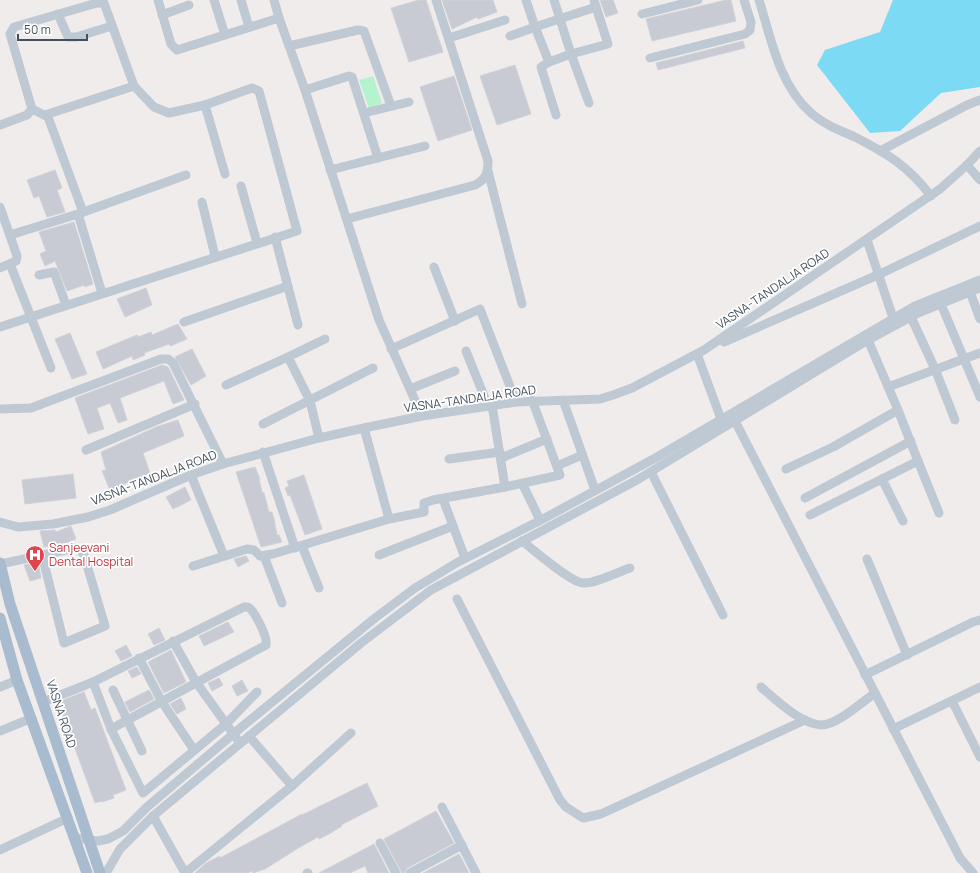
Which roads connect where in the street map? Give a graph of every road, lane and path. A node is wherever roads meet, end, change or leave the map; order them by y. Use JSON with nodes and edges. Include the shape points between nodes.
{"nodes":[{"id":1,"x":158,"y":0,"type":"edge"},
{"id":2,"x":214,"y":0,"type":"edge"},
{"id":3,"x":241,"y":0,"type":"edge"},
{"id":4,"x":274,"y":0,"type":"edge"},
{"id":5,"x":436,"y":0,"type":"edge"},
{"id":6,"x":526,"y":0,"type":"edge"},
{"id":7,"x":554,"y":0,"type":"edge"},
{"id":8,"x":698,"y":0,"type":"edge"},
{"id":9,"x":744,"y":0,"type":"edge"},
{"id":10,"x":759,"y":0,"type":"edge"},
{"id":11,"x":595,"y":3,"type":"edge"},
{"id":12,"x":189,"y":5,"type":"dead end"},
{"id":13,"x":58,"y":14,"type":"junction"},
{"id":14,"x":162,"y":14,"type":"junction"},
{"id":15,"x":642,"y":14,"type":"dead end"},
{"id":16,"x":279,"y":18,"type":"junction"},
{"id":17,"x":560,"y":19,"type":"junction"},
{"id":18,"x":506,"y":20,"type":"dead end"},
{"id":19,"x":112,"y":26,"type":"junction"},
{"id":20,"x":250,"y":27,"type":"junction"},
{"id":21,"x":536,"y":27,"type":"junction"},
{"id":22,"x":225,"y":36,"type":"junction"},
{"id":23,"x":510,"y":36,"type":"dead end"},
{"id":24,"x":449,"y":38,"type":"junction"},
{"id":25,"x":289,"y":46,"type":"junction"},
{"id":26,"x":571,"y":54,"type":"junction"},
{"id":27,"x":650,"y":58,"type":"dead end"},
{"id":28,"x":549,"y":62,"type":"junction"},
{"id":29,"x":134,"y":86,"type":"junction"},
{"id":30,"x":305,"y":90,"type":"junction"},
{"id":31,"x":980,"y":100,"type":"edge"},
{"id":32,"x":409,"y":102,"type":"dead end"},
{"id":33,"x":588,"y":103,"type":"dead end"},
{"id":34,"x":206,"y":105,"type":"junction"},
{"id":35,"x":391,"y":106,"type":"junction"},
{"id":36,"x":32,"y":109,"type":"junction"},
{"id":37,"x":364,"y":113,"type":"junction"},
{"id":38,"x":45,"y":115,"type":"junction"},
{"id":39,"x":556,"y":115,"type":"dead end"},
{"id":40,"x":0,"y":125,"type":"edge"},
{"id":41,"x":425,"y":146,"type":"dead end"},
{"id":42,"x":880,"y":151,"type":"junction"},
{"id":43,"x":980,"y":151,"type":"edge"},
{"id":44,"x":378,"y":158,"type":"junction"},
{"id":45,"x":967,"y":166,"type":"junction"},
{"id":46,"x":330,"y":170,"type":"junction"},
{"id":47,"x":488,"y":171,"type":"junction"},
{"id":48,"x":224,"y":174,"type":"dead end"},
{"id":49,"x":186,"y":176,"type":"dead end"},
{"id":50,"x":980,"y":180,"type":"edge"},
{"id":51,"x":241,"y":186,"type":"dead end"},
{"id":52,"x":931,"y":196,"type":"junction"},
{"id":53,"x":202,"y":202,"type":"dead end"},
{"id":54,"x":0,"y":207,"type":"edge"},
{"id":55,"x":80,"y":213,"type":"junction"},
{"id":56,"x":347,"y":219,"type":"junction"},
{"id":57,"x":980,"y":226,"type":"edge"},
{"id":58,"x":10,"y":235,"type":"junction"},
{"id":59,"x":275,"y":237,"type":"junction"},
{"id":60,"x":867,"y":240,"type":"junction"},
{"id":61,"x":257,"y":243,"type":"junction"},
{"id":62,"x":215,"y":256,"type":"junction"},
{"id":63,"x":10,"y":264,"type":"junction"},
{"id":64,"x":434,"y":267,"type":"dead end"},
{"id":65,"x":0,"y":268,"type":"edge"},
{"id":66,"x":880,"y":274,"type":"junction"},
{"id":67,"x":39,"y":275,"type":"dead end"},
{"id":68,"x":980,"y":280,"type":"edge"},
{"id":69,"x":288,"y":286,"type":"junction"},
{"id":70,"x":980,"y":288,"type":"edge"},
{"id":71,"x":970,"y":292,"type":"junction"},
{"id":72,"x":102,"y":293,"type":"junction"},
{"id":73,"x":522,"y":304,"type":"dead end"},
{"id":74,"x":941,"y":304,"type":"junction"},
{"id":75,"x":66,"y":305,"type":"junction"},
{"id":76,"x":32,"y":316,"type":"junction"},
{"id":77,"x":911,"y":317,"type":"junction"},
{"id":78,"x":980,"y":319,"type":"edge"},
{"id":79,"x":455,"y":320,"type":"junction"},
{"id":80,"x":184,"y":322,"type":"dead end"},
{"id":81,"x":889,"y":323,"type":"junction"},
{"id":82,"x":298,"y":325,"type":"dead end"},
{"id":83,"x":1,"y":326,"type":"edge"},
{"id":84,"x":325,"y":339,"type":"dead end"},
{"id":85,"x":868,"y":340,"type":"junction"},
{"id":86,"x":391,"y":349,"type":"junction"},
{"id":87,"x":466,"y":351,"type":"dead end"},
{"id":88,"x":701,"y":352,"type":"junction"},
{"id":89,"x":980,"y":353,"type":"edge"},
{"id":90,"x":288,"y":357,"type":"junction"},
{"id":91,"x":964,"y":358,"type":"junction"},
{"id":92,"x":51,"y":368,"type":"dead end"},
{"id":93,"x":373,"y":368,"type":"dead end"},
{"id":94,"x":935,"y":369,"type":"junction"},
{"id":95,"x":455,"y":371,"type":"dead end"},
{"id":96,"x":226,"y":385,"type":"dead end"},
{"id":97,"x":888,"y":387,"type":"junction"},
{"id":98,"x":410,"y":389,"type":"junction"},
{"id":99,"x":980,"y":397,"type":"edge"},
{"id":100,"x":532,"y":400,"type":"junction"},
{"id":101,"x":563,"y":400,"type":"junction"},
{"id":102,"x":310,"y":401,"type":"junction"},
{"id":103,"x":516,"y":402,"type":"junction"},
{"id":104,"x":194,"y":404,"type":"junction"},
{"id":105,"x":490,"y":406,"type":"junction"},
{"id":106,"x":0,"y":409,"type":"edge"},
{"id":107,"x":898,"y":410,"type":"junction"},
{"id":108,"x":422,"y":416,"type":"junction"},
{"id":109,"x":721,"y":419,"type":"junction"},
{"id":110,"x":955,"y":420,"type":"dead end"},
{"id":111,"x":735,"y":421,"type":"junction"},
{"id":112,"x":263,"y":424,"type":"dead end"},
{"id":113,"x":364,"y":428,"type":"junction"},
{"id":114,"x":319,"y":438,"type":"junction"},
{"id":115,"x":547,"y":439,"type":"junction"},
{"id":116,"x":911,"y":441,"type":"junction"},
{"id":117,"x":86,"y":450,"type":"dead end"},
{"id":118,"x":263,"y":452,"type":"junction"},
{"id":119,"x":500,"y":455,"type":"junction"},
{"id":120,"x":582,"y":455,"type":"junction"},
{"id":121,"x":449,"y":459,"type":"dead end"},
{"id":122,"x":918,"y":461,"type":"junction"},
{"id":123,"x":223,"y":464,"type":"junction"},
{"id":124,"x":557,"y":466,"type":"junction"},
{"id":125,"x":786,"y":469,"type":"dead end"},
{"id":126,"x":651,"y":472,"type":"junction"},
{"id":127,"x":191,"y":475,"type":"junction"},
{"id":128,"x":882,"y":479,"type":"junction"},
{"id":129,"x":522,"y":483,"type":"junction"},
{"id":130,"x":505,"y":487,"type":"junction"},
{"id":131,"x":595,"y":490,"type":"junction"},
{"id":132,"x":805,"y":498,"type":"dead end"},
{"id":133,"x":443,"y":499,"type":"junction"},
{"id":134,"x":939,"y":513,"type":"dead end"},
{"id":135,"x":810,"y":515,"type":"dead end"},
{"id":136,"x":389,"y":519,"type":"junction"},
{"id":137,"x":540,"y":520,"type":"junction"},
{"id":138,"x":904,"y":521,"type":"dead end"},
{"id":139,"x":0,"y":522,"type":"edge"},
{"id":140,"x":453,"y":526,"type":"junction"},
{"id":141,"x":522,"y":541,"type":"junction"},
{"id":142,"x":298,"y":547,"type":"junction"},
{"id":143,"x":42,"y":555,"type":"junction"},
{"id":144,"x":380,"y":555,"type":"dead end"},
{"id":145,"x":224,"y":556,"type":"junction"},
{"id":146,"x":264,"y":556,"type":"junction"},
{"id":147,"x":465,"y":558,"type":"junction"},
{"id":148,"x":867,"y":559,"type":"dead end"},
{"id":149,"x":0,"y":563,"type":"edge"},
{"id":150,"x":192,"y":566,"type":"dead end"},
{"id":151,"x":630,"y":568,"type":"dead end"},
{"id":152,"x":319,"y":588,"type":"dead end"},
{"id":153,"x":457,"y":598,"type":"dead end"},
{"id":154,"x":282,"y":603,"type":"dead end"},
{"id":155,"x":723,"y":615,"type":"dead end"},
{"id":156,"x":0,"y":618,"type":"edge"},
{"id":157,"x":980,"y":620,"type":"edge"},
{"id":158,"x":173,"y":642,"type":"junction"},
{"id":159,"x":907,"y":655,"type":"junction"},
{"id":160,"x":139,"y":658,"type":"junction"},
{"id":161,"x":865,"y":675,"type":"junction"},
{"id":162,"x":18,"y":680,"type":"junction"},
{"id":163,"x":93,"y":682,"type":"junction"},
{"id":164,"x":196,"y":682,"type":"junction"},
{"id":165,"x":0,"y":687,"type":"edge"},
{"id":166,"x":761,"y":687,"type":"dead end"},
{"id":167,"x":980,"y":687,"type":"edge"},
{"id":168,"x":113,"y":690,"type":"dead end"},
{"id":169,"x":257,"y":692,"type":"dead end"},
{"id":170,"x":875,"y":693,"type":"junction"},
{"id":171,"x":952,"y":701,"type":"junction"},
{"id":172,"x":43,"y":702,"type":"junction"},
{"id":173,"x":162,"y":702,"type":"junction"},
{"id":174,"x":32,"y":718,"type":"junction"},
{"id":175,"x":127,"y":720,"type":"junction"},
{"id":176,"x":805,"y":720,"type":"junction"},
{"id":177,"x":226,"y":724,"type":"junction"},
{"id":178,"x":111,"y":729,"type":"junction"},
{"id":179,"x":893,"y":729,"type":"junction"},
{"id":180,"x":0,"y":731,"type":"edge"},
{"id":181,"x":351,"y":732,"type":"dead end"},
{"id":182,"x":233,"y":734,"type":"junction"},
{"id":183,"x":249,"y":736,"type":"junction"},
{"id":184,"x":977,"y":742,"type":"edge"},
{"id":185,"x":240,"y":744,"type":"junction"},
{"id":186,"x":194,"y":750,"type":"junction"},
{"id":187,"x":142,"y":751,"type":"dead end"},
{"id":188,"x":980,"y":757,"type":"edge"},
{"id":189,"x":292,"y":786,"type":"junction"},
{"id":190,"x":442,"y":807,"type":"dead end"},
{"id":191,"x":153,"y":816,"type":"junction"},
{"id":192,"x":68,"y":818,"type":"junction"},
{"id":193,"x":76,"y":838,"type":"junction"},
{"id":194,"x":89,"y":841,"type":"junction"},
{"id":195,"x":380,"y":843,"type":"dead end"},
{"id":196,"x":462,"y":845,"type":"junction"},
{"id":197,"x":0,"y":850,"type":"edge"},
{"id":198,"x":87,"y":873,"type":"edge"},
{"id":199,"x":100,"y":873,"type":"edge"},
{"id":200,"x":106,"y":873,"type":"edge"},
{"id":201,"x":185,"y":873,"type":"edge"},
{"id":202,"x":396,"y":873,"type":"edge"},
{"id":203,"x":410,"y":873,"type":"edge"},
{"id":204,"x":476,"y":873,"type":"edge"},
{"id":205,"x":973,"y":873,"type":"edge"}],
"edges":[{"from":1,"to":14,"type":"street"},
{"from":2,"to":22,"type":"street"},
{"from":3,"to":20,"type":"street"},
{"from":4,"to":16,"type":"street"},
{"from":5,"to":24,"type":"street"},
{"from":6,"to":21,"type":"street"},
{"from":7,"to":17,"type":"street"},
{"from":8,"to":15,"type":"street"},
{"from":9,"to":27,"type":"street","via":[[751,22],[750,30],[745,34]]},
{"from":10,"to":42,"type":"street","via":[[785,79],[795,95],[810,112],[830,126]]},
{"from":11,"to":17,"type":"street"},
{"from":11,"to":26,"type":"street","via":[[608,44]]},
{"from":12,"to":14,"type":"street"},
{"from":13,"to":19,"type":"street","via":[[68,37]]},
{"from":13,"to":19,"type":"street","via":[[101,2],[106,6]]},
{"from":13,"to":36,"type":"street","via":[[11,30]]},
{"from":14,"to":22,"type":"street","via":[[171,44],[177,50]]},
{"from":16,"to":20,"type":"street"},
{"from":16,"to":25,"type":"street"},
{"from":17,"to":21,"type":"street"},
{"from":17,"to":26,"type":"street"},
{"from":18,"to":24,"type":"street"},
{"from":19,"to":29,"type":"street"},
{"from":20,"to":22,"type":"street"},
{"from":21,"to":23,"type":"street"},
{"from":21,"to":28,"type":"street"},
{"from":24,"to":47,"type":"street","via":[[488,161]]},
{"from":25,"to":30,"type":"street"},
{"from":25,"to":35,"type":"street","via":[[358,30],[364,31]]},
{"from":26,"to":28,"type":"street"},
{"from":26,"to":33,"type":"street"},
{"from":28,"to":39,"type":"street","via":[[541,67]]},
{"from":29,"to":34,"type":"street","via":[[154,107],[169,113]]},
{"from":29,"to":38,"type":"street"},
{"from":30,"to":37,"type":"street","via":[[352,77]]},
{"from":30,"to":46,"type":"street"},
{"from":31,"to":42,"type":"street"},
{"from":32,"to":35,"type":"street"},
{"from":34,"to":48,"type":"street"},
{"from":34,"to":59,"type":"street","via":[[252,88],[260,91],[297,231]]},
{"from":35,"to":37,"type":"street"},
{"from":36,"to":38,"type":"street"},
{"from":36,"to":40,"type":"street","via":[[27,115]]},
{"from":37,"to":44,"type":"street"},
{"from":38,"to":55,"type":"street","via":[[48,117]]},
{"from":41,"to":44,"type":"street"},
{"from":42,"to":52,"type":"street","via":[[906,167]]},
{"from":43,"to":45,"type":"street","name":"VASNA-TANDALJA ROAD"},
{"from":44,"to":46,"type":"street"},
{"from":45,"to":50,"type":"street"},
{"from":45,"to":52,"type":"street","name":"VASNA-TANDALJA ROAD"},
{"from":46,"to":56,"type":"street"},
{"from":47,"to":56,"type":"street","via":[[475,185]]},
{"from":47,"to":73,"type":"street"},
{"from":49,"to":55,"type":"street"},
{"from":51,"to":61,"type":"street"},
{"from":52,"to":60,"type":"street","name":"VASNA-TANDALJA ROAD"},
{"from":53,"to":62,"type":"street"},
{"from":54,"to":58,"type":"street"},
{"from":55,"to":58,"type":"street"},
{"from":55,"to":72,"type":"street"},
{"from":56,"to":86,"type":"street"},
{"from":57,"to":66,"type":"street"},
{"from":58,"to":63,"type":"street","via":[[17,256],[16,261]]},
{"from":59,"to":61,"type":"street"},
{"from":59,"to":69,"type":"street"},
{"from":60,"to":66,"type":"street"},
{"from":60,"to":88,"type":"street","name":"VASNA-TANDALJA ROAD"},
{"from":61,"to":62,"type":"street"},
{"from":62,"to":72,"type":"street"},
{"from":63,"to":65,"type":"street"},
{"from":63,"to":76,"type":"street"},
{"from":64,"to":79,"type":"street"},
{"from":66,"to":81,"type":"street"},
{"from":66,"to":88,"type":"street"},
{"from":67,"to":75,"type":"street","via":[[54,272]]},
{"from":68,"to":81,"type":"street","via":[[915,306]]},
{"from":69,"to":80,"type":"street"},
{"from":69,"to":82,"type":"street"},
{"from":70,"to":71,"type":"street"},
{"from":71,"to":74,"type":"street"},
{"from":71,"to":78,"type":"street"},
{"from":72,"to":75,"type":"street"},
{"from":74,"to":77,"type":"street"},
{"from":74,"to":91,"type":"street"},
{"from":75,"to":76,"type":"street"},
{"from":76,"to":83,"type":"street"},
{"from":76,"to":92,"type":"street"},
{"from":77,"to":81,"type":"street"},
{"from":77,"to":94,"type":"street"},
{"from":79,"to":86,"type":"street"},
{"from":79,"to":103,"type":"street","via":[[480,309]]},
{"from":81,"to":85,"type":"street"},
{"from":81,"to":109,"type":"street"},
{"from":84,"to":90,"type":"street"},
{"from":85,"to":97,"type":"street"},
{"from":85,"to":111,"type":"street"},
{"from":86,"to":98,"type":"street"},
{"from":87,"to":105,"type":"street"},
{"from":88,"to":101,"type":"street","name":"VASNA-TANDALJA ROAD","via":[[614,395],[600,399]]},
{"from":88,"to":109,"type":"street"},
{"from":89,"to":91,"type":"street"},
{"from":90,"to":96,"type":"street"},
{"from":90,"to":102,"type":"street"},
{"from":91,"to":94,"type":"street"},
{"from":91,"to":99,"type":"street"},
{"from":93,"to":102,"type":"street"},
{"from":94,"to":97,"type":"street"},
{"from":94,"to":110,"type":"street"},
{"from":95,"to":98,"type":"street"},
{"from":97,"to":107,"type":"street"},
{"from":98,"to":108,"type":"street"},
{"from":100,"to":101,"type":"street","name":"VASNA-TANDALJA ROAD"},
{"from":100,"to":103,"type":"street","name":"VASNA-TANDALJA ROAD"},
{"from":100,"to":115,"type":"street"},
{"from":101,"to":120,"type":"street"},
{"from":102,"to":112,"type":"street"},
{"from":102,"to":114,"type":"street"},
{"from":103,"to":105,"type":"street","name":"VASNA-TANDALJA ROAD"},
{"from":104,"to":106,"type":"street","via":[[173,363],[168,359],[161,359],[31,408]]},
{"from":104,"to":117,"type":"street"},
{"from":104,"to":123,"type":"street"},
{"from":105,"to":108,"type":"street","name":"VASNA-TANDALJA ROAD"},
{"from":105,"to":119,"type":"street"},
{"from":107,"to":116,"type":"street"},
{"from":107,"to":125,"type":"street","via":[[833,447]]},
{"from":108,"to":113,"type":"street","name":"VASNA-TANDALJA ROAD"},
{"from":109,"to":131,"type":"street"},
{"from":111,"to":126,"type":"street"},
{"from":111,"to":161,"type":"street"},
{"from":113,"to":114,"type":"street","name":"VASNA-TANDALJA ROAD"},
{"from":113,"to":136,"type":"street"},
{"from":114,"to":118,"type":"street","name":"VASNA-TANDALJA ROAD"},
{"from":115,"to":119,"type":"street"},
{"from":115,"to":124,"type":"street"},
{"from":116,"to":122,"type":"street"},
{"from":116,"to":132,"type":"street"},
{"from":118,"to":123,"type":"street","name":"VASNA-TANDALJA ROAD"},
{"from":118,"to":142,"type":"street"},
{"from":119,"to":121,"type":"street"},
{"from":119,"to":130,"type":"street"},
{"from":120,"to":124,"type":"street"},
{"from":120,"to":131,"type":"street"},
{"from":122,"to":128,"type":"street"},
{"from":122,"to":134,"type":"street"},
{"from":123,"to":127,"type":"street","name":"VASNA-TANDALJA ROAD"},
{"from":124,"to":129,"type":"street","via":[[560,475]]},
{"from":126,"to":141,"type":"street"},
{"from":126,"to":155,"type":"street"},
{"from":127,"to":139,"type":"street","name":"VASNA-TANDALJA ROAD","via":[[88,517],[18,527]]},
{"from":127,"to":145,"type":"street"},
{"from":128,"to":135,"type":"street"},
{"from":128,"to":138,"type":"street"},
{"from":129,"to":130,"type":"street"},
{"from":129,"to":137,"type":"street"},
{"from":130,"to":133,"type":"street"},
{"from":131,"to":137,"type":"street"},
{"from":133,"to":136,"type":"street","via":[[424,503],[424,512]]},
{"from":133,"to":140,"type":"street"},
{"from":136,"to":142,"type":"street"},
{"from":137,"to":147,"type":"street"},
{"from":140,"to":144,"type":"street"},
{"from":140,"to":147,"type":"street"},
{"from":141,"to":151,"type":"street","via":[[562,572],[582,583]]},
{"from":141,"to":183,"type":"street","via":[[431,590],[362,642]]},
{"from":142,"to":146,"type":"street"},
{"from":142,"to":152,"type":"street"},
{"from":143,"to":143,"type":"street","via":[[64,643],[105,626],[84,555],[80,550],[75,548]]},
{"from":143,"to":149,"type":"street"},
{"from":145,"to":146,"type":"street","via":[[250,548]]},
{"from":145,"to":150,"type":"street"},
{"from":146,"to":154,"type":"street"},
{"from":147,"to":182,"type":"street","via":[[416,588],[375,618]]},
{"from":148,"to":159,"type":"street"},
{"from":149,"to":172,"type":"main road","name":"VASNA ROAD","via":[[10,604]]},
{"from":153,"to":176,"type":"street","via":[[560,800],[583,818],[601,814]]},
{"from":156,"to":162,"type":"main road"},
{"from":157,"to":159,"type":"street"},
{"from":158,"to":160,"type":"street"},
{"from":158,"to":164,"type":"street"},
{"from":158,"to":164,"type":"street","via":[[244,607],[252,610],[266,638],[266,645]]},
{"from":159,"to":161,"type":"street"},
{"from":160,"to":163,"type":"street"},
{"from":160,"to":173,"type":"street"},
{"from":161,"to":170,"type":"street"},
{"from":162,"to":165,"type":"street"},
{"from":162,"to":174,"type":"main road"},
{"from":163,"to":172,"type":"street"},
{"from":163,"to":178,"type":"street"},
{"from":164,"to":173,"type":"street"},
{"from":164,"to":177,"type":"street"},
{"from":166,"to":176,"type":"street","via":[[782,706]]},
{"from":167,"to":171,"type":"street"},
{"from":168,"to":175,"type":"street"},
{"from":169,"to":177,"type":"street"},
{"from":170,"to":176,"type":"street","via":[[833,722],[822,725]]},
{"from":170,"to":179,"type":"street"},
{"from":171,"to":179,"type":"street"},
{"from":171,"to":184,"type":"street"},
{"from":172,"to":194,"type":"main road","name":"VASNA ROAD"},
{"from":173,"to":175,"type":"street"},
{"from":173,"to":186,"type":"street"},
{"from":174,"to":180,"type":"street"},
{"from":174,"to":192,"type":"main road"},
{"from":175,"to":178,"type":"street"},
{"from":175,"to":187,"type":"street"},
{"from":177,"to":182,"type":"street"},
{"from":177,"to":186,"type":"street"},
{"from":178,"to":186,"type":"street","via":[[143,793]]},
{"from":179,"to":205,"type":"street","via":[[960,858]]},
{"from":181,"to":189,"type":"street"},
{"from":182,"to":185,"type":"street"},
{"from":182,"to":194,"type":"street","via":[[147,807],[123,831],[108,839]]},
{"from":183,"to":185,"type":"street"},
{"from":183,"to":189,"type":"street"},
{"from":184,"to":188,"type":"street"},
{"from":185,"to":191,"type":"street"},
{"from":189,"to":201,"type":"street"},
{"from":190,"to":196,"type":"street"},
{"from":191,"to":200,"type":"street","via":[[120,849]]},
{"from":191,"to":201,"type":"street"},
{"from":192,"to":193,"type":"main road"},
{"from":192,"to":197,"type":"street"},
{"from":193,"to":194,"type":"street"},
{"from":193,"to":198,"type":"main road"},
{"from":194,"to":199,"type":"main road","name":"VASNA ROAD"},
{"from":195,"to":202,"type":"street"},
{"from":196,"to":203,"type":"street"},
{"from":196,"to":204,"type":"street"}]}
